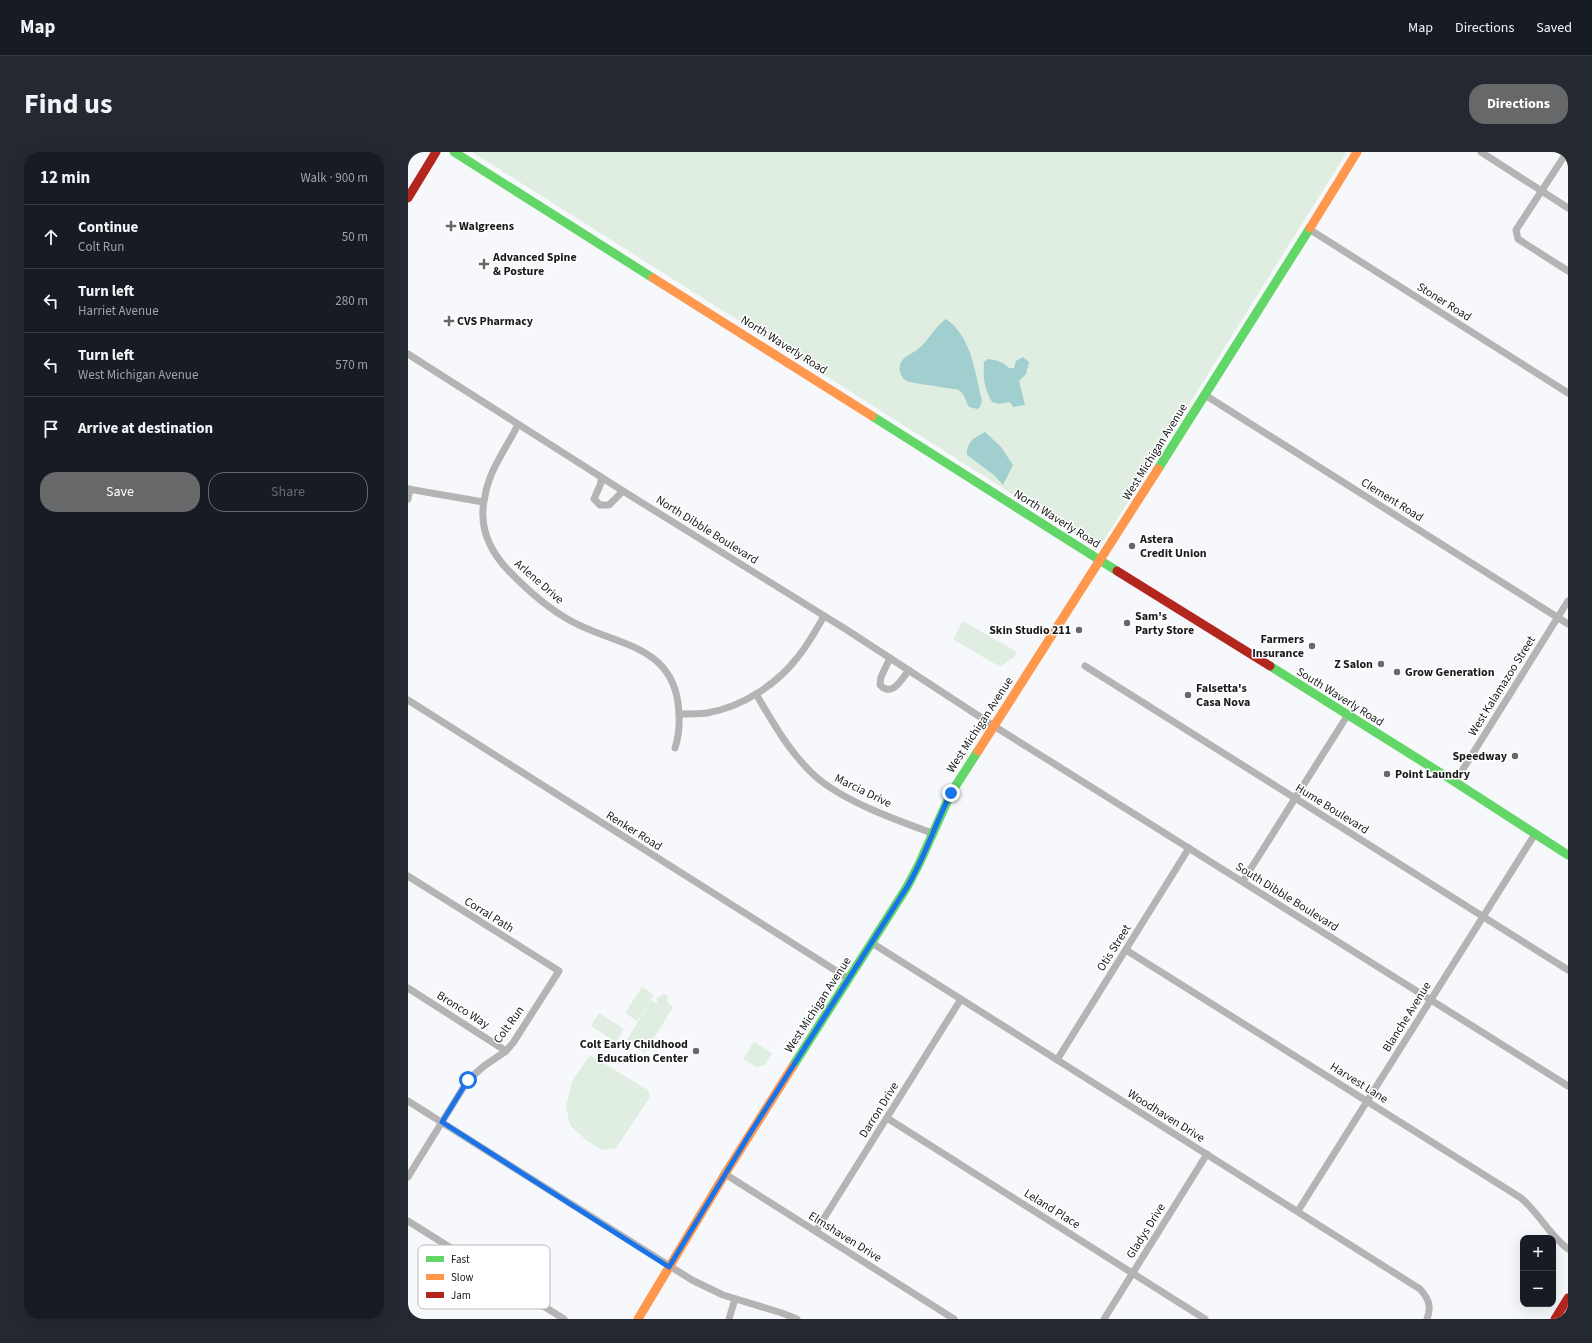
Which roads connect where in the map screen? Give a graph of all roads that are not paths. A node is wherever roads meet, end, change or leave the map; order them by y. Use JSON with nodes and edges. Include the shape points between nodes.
{"nodes":[{"id":1,"x":436,"y":152,"type":"edge"},
{"id":2,"x":454,"y":152,"type":"edge"},
{"id":3,"x":1356,"y":152,"type":"edge"},
{"id":4,"x":1481,"y":152,"type":"edge"},
{"id":5,"x":1567,"y":152,"type":"edge"},
{"id":6,"x":1541,"y":191,"type":"junction"},
{"id":7,"x":408,"y":198,"type":"edge"},
{"id":8,"x":1568,"y":208,"type":"edge"},
{"id":9,"x":1309,"y":229,"type":"junction"},
{"id":10,"x":1568,"y":271,"type":"edge"},
{"id":11,"x":408,"y":354,"type":"edge"},
{"id":12,"x":1568,"y":392,"type":"edge"},
{"id":13,"x":1205,"y":395,"type":"junction"},
{"id":14,"x":518,"y":424,"type":"junction"},
{"id":15,"x":601,"y":476,"type":"junction"},
{"id":16,"x":409,"y":489,"type":"edge"},
{"id":17,"x":623,"y":491,"type":"junction"},
{"id":18,"x":408,"y":499,"type":"edge"},
{"id":19,"x":484,"y":502,"type":"junction"},
{"id":20,"x":1100,"y":561,"type":"junction"},
{"id":21,"x":1568,"y":601,"type":"edge"},
{"id":22,"x":824,"y":616,"type":"junction"},
{"id":23,"x":1558,"y":618,"type":"junction"},
{"id":24,"x":1568,"y":624,"type":"edge"},
{"id":25,"x":890,"y":658,"type":"junction"},
{"id":26,"x":1085,"y":666,"type":"dead end"},
{"id":27,"x":909,"y":670,"type":"junction"},
{"id":28,"x":756,"y":694,"type":"junction"},
{"id":29,"x":408,"y":700,"type":"edge"},
{"id":30,"x":680,"y":714,"type":"junction"},
{"id":31,"x":1347,"y":716,"type":"junction"},
{"id":32,"x":994,"y":726,"type":"junction"},
{"id":33,"x":676,"y":748,"type":"dead end"},
{"id":34,"x":1455,"y":782,"type":"junction"},
{"id":35,"x":1295,"y":798,"type":"junction"},
{"id":36,"x":932,"y":833,"type":"junction"},
{"id":37,"x":1535,"y":834,"type":"junction"},
{"id":38,"x":1189,"y":848,"type":"junction"},
{"id":39,"x":1568,"y":855,"type":"edge"},
{"id":40,"x":408,"y":876,"type":"edge"},
{"id":41,"x":1243,"y":881,"type":"junction"},
{"id":42,"x":1483,"y":917,"type":"junction"},
{"id":43,"x":872,"y":943,"type":"junction"},
{"id":44,"x":1126,"y":950,"type":"junction"},
{"id":45,"x":1568,"y":970,"type":"edge"},
{"id":46,"x":559,"y":972,"type":"joint"},
{"id":47,"x":849,"y":979,"type":"junction"},
{"id":48,"x":408,"y":988,"type":"edge"},
{"id":49,"x":961,"y":1000,"type":"junction"},
{"id":50,"x":1430,"y":1000,"type":"junction"},
{"id":51,"x":506,"y":1051,"type":"junction"},
{"id":52,"x":1057,"y":1060,"type":"junction"},
{"id":53,"x":1568,"y":1086,"type":"edge"},
{"id":54,"x":408,"y":1101,"type":"edge"},
{"id":55,"x":1367,"y":1102,"type":"junction"},
{"id":56,"x":887,"y":1118,"type":"junction"},
{"id":57,"x":442,"y":1122,"type":"junction"},
{"id":58,"x":1206,"y":1154,"type":"junction"},
{"id":59,"x":725,"y":1174,"type":"junction"},
{"id":60,"x":408,"y":1176,"type":"edge"},
{"id":61,"x":1298,"y":1211,"type":"junction"},
{"id":62,"x":408,"y":1221,"type":"edge"},
{"id":63,"x":816,"y":1231,"type":"junction"},
{"id":64,"x":446,"y":1245,"type":"edge"},
{"id":65,"x":1568,"y":1249,"type":"edge"},
{"id":66,"x":669,"y":1267,"type":"junction"},
{"id":67,"x":1133,"y":1273,"type":"junction"},
{"id":68,"x":1568,"y":1298,"type":"edge"},
{"id":69,"x":736,"y":1299,"type":"junction"},
{"id":70,"x":548,"y":1309,"type":"edge"},
{"id":71,"x":564,"y":1319,"type":"edge"},
{"id":72,"x":638,"y":1319,"type":"edge"},
{"id":73,"x":730,"y":1319,"type":"edge"},
{"id":74,"x":797,"y":1319,"type":"edge"},
{"id":75,"x":954,"y":1319,"type":"edge"},
{"id":76,"x":1104,"y":1319,"type":"edge"},
{"id":77,"x":1205,"y":1319,"type":"edge"},
{"id":78,"x":1427,"y":1319,"type":"edge"},
{"id":79,"x":1555,"y":1319,"type":"edge"}],
"edges":[{"from":1,"to":7,"type":"street"},
{"from":2,"to":20,"type":"street","name":"North Waverly Road"},
{"from":3,"to":9,"type":"street","name":"West Michigan Avenue"},
{"from":4,"to":6,"type":"street"},
{"from":5,"to":6,"type":"street"},
{"from":6,"to":8,"type":"street"},
{"from":6,"to":10,"type":"street","via":[[1516,230],[1518,239]]},
{"from":9,"to":12,"type":"street","name":"Stoner Road"},
{"from":9,"to":13,"type":"street","name":"West Michigan Avenue"},
{"from":11,"to":14,"type":"street","name":"North Dibble Boulevard"},
{"from":13,"to":20,"type":"street","name":"West Michigan Avenue"},
{"from":13,"to":23,"type":"street","name":"Clement Road"},
{"from":14,"to":15,"type":"street","name":"North Dibble Boulevard"},
{"from":14,"to":19,"type":"street","name":"Arlene Drive","via":[[489,480]]},
{"from":15,"to":17,"type":"street","name":"North Dibble Boulevard"},
{"from":15,"to":17,"type":"street","via":[[601,483],[594,499],[600,505],[609,505]]},
{"from":16,"to":18,"type":"street"},
{"from":16,"to":19,"type":"street"},
{"from":17,"to":22,"type":"street","name":"North Dibble Boulevard"},
{"from":19,"to":30,"type":"street","name":"Arlene Drive","via":[[485,536],[503,565],[543,604],[559,614],[594,632],[640,650],[659,662],[672,680]]},
{"from":20,"to":31,"type":"street","name":"South Waverly Road"},
{"from":20,"to":32,"type":"street","name":"West Michigan Avenue"},
{"from":21,"to":23,"type":"street","name":"West Kalamazoo Street"},
{"from":22,"to":25,"type":"street","name":"North Dibble Boulevard"},
{"from":22,"to":28,"type":"street","via":[[787,670]]},
{"from":23,"to":24,"type":"street","name":"Clement Road"},
{"from":23,"to":34,"type":"street","name":"West Kalamazoo Street"},
{"from":25,"to":27,"type":"street","name":"North Dibble Boulevard"},
{"from":25,"to":27,"type":"street","via":[[880,677],[882,688],[894,688]]},
{"from":26,"to":35,"type":"street","name":"Hume Boulevard"},
{"from":27,"to":32,"type":"street","name":"North Dibble Boulevard"},
{"from":28,"to":30,"type":"street","via":[[708,713]]},
{"from":28,"to":36,"type":"street","name":"Marcia Drive","via":[[795,755],[826,785],[856,802]]},
{"from":29,"to":47,"type":"street","name":"Renker Road"},
{"from":30,"to":33,"type":"street","name":"Arlene Drive"},
{"from":31,"to":34,"type":"street","name":"South Waverly Road"},
{"from":31,"to":35,"type":"street"},
{"from":32,"to":36,"type":"street","name":"West Michigan Avenue","via":[[951,793]]},
{"from":32,"to":38,"type":"street","name":"South Dibble Boulevard"},
{"from":34,"to":37,"type":"street","name":"South Waverly Road"},
{"from":35,"to":41,"type":"street"},
{"from":35,"to":42,"type":"street","name":"Hume Boulevard"},
{"from":36,"to":43,"type":"street","name":"West Michigan Avenue","via":[[914,875]]},
{"from":37,"to":39,"type":"street","name":"South Waverly Road"},
{"from":37,"to":42,"type":"street","name":"Blanche Avenue"},
{"from":38,"to":41,"type":"street","name":"South Dibble Boulevard"},
{"from":38,"to":44,"type":"street","name":"Otis Street"},
{"from":40,"to":46,"type":"street","name":"Corral Path"},
{"from":41,"to":50,"type":"street","name":"South Dibble Boulevard"},
{"from":42,"to":45,"type":"street","name":"Hume Boulevard"},
{"from":42,"to":50,"type":"street","name":"Blanche Avenue"},
{"from":43,"to":47,"type":"street","name":"West Michigan Avenue"},
{"from":43,"to":49,"type":"street","name":"Woodhaven Drive"},
{"from":44,"to":52,"type":"street","name":"Otis Street"},
{"from":44,"to":55,"type":"street","name":"Harvest Lane"},
{"from":46,"to":51,"type":"street","name":"Colt Run"},
{"from":47,"to":59,"type":"street","name":"West Michigan Avenue"},
{"from":48,"to":51,"type":"street","name":"Bronco Way"},
{"from":49,"to":52,"type":"street","name":"Woodhaven Drive"},
{"from":49,"to":56,"type":"street","name":"Darron Drive"},
{"from":50,"to":53,"type":"street","name":"South Dibble Boulevard"},
{"from":50,"to":55,"type":"street","name":"Blanche Avenue"},
{"from":51,"to":57,"type":"street","name":"Colt Run","via":[[468,1080]]},
{"from":52,"to":58,"type":"street","name":"Woodhaven Drive"},
{"from":54,"to":57,"type":"street"},
{"from":55,"to":61,"type":"street","name":"Blanche Avenue"},
{"from":55,"to":65,"type":"street","name":"Harvest Lane","via":[[1521,1198]]},
{"from":56,"to":63,"type":"street","name":"Darron Drive"},
{"from":56,"to":67,"type":"street","name":"Leland Place"},
{"from":57,"to":60,"type":"street","name":"Colt Run"},
{"from":57,"to":66,"type":"street"},
{"from":58,"to":61,"type":"street","name":"Woodhaven Drive"},
{"from":58,"to":67,"type":"street","name":"Gladys Drive"},
{"from":59,"to":63,"type":"street","name":"Elmshaven Drive"},
{"from":59,"to":66,"type":"street","name":"West Michigan Avenue"},
{"from":61,"to":78,"type":"street","name":"Woodhaven Drive","via":[[1420,1289],[1430,1304]]},
{"from":62,"to":64,"type":"street"},
{"from":63,"to":75,"type":"street","name":"Elmshaven Drive"},
{"from":66,"to":69,"type":"street","via":[[702,1285]]},
{"from":66,"to":72,"type":"street","name":"West Michigan Avenue"},
{"from":67,"to":76,"type":"street","name":"Gladys Drive"},
{"from":67,"to":77,"type":"street","name":"Leland Place"},
{"from":68,"to":79,"type":"street"},
{"from":69,"to":73,"type":"street"},
{"from":69,"to":74,"type":"street"},
{"from":70,"to":71,"type":"street"}]}
